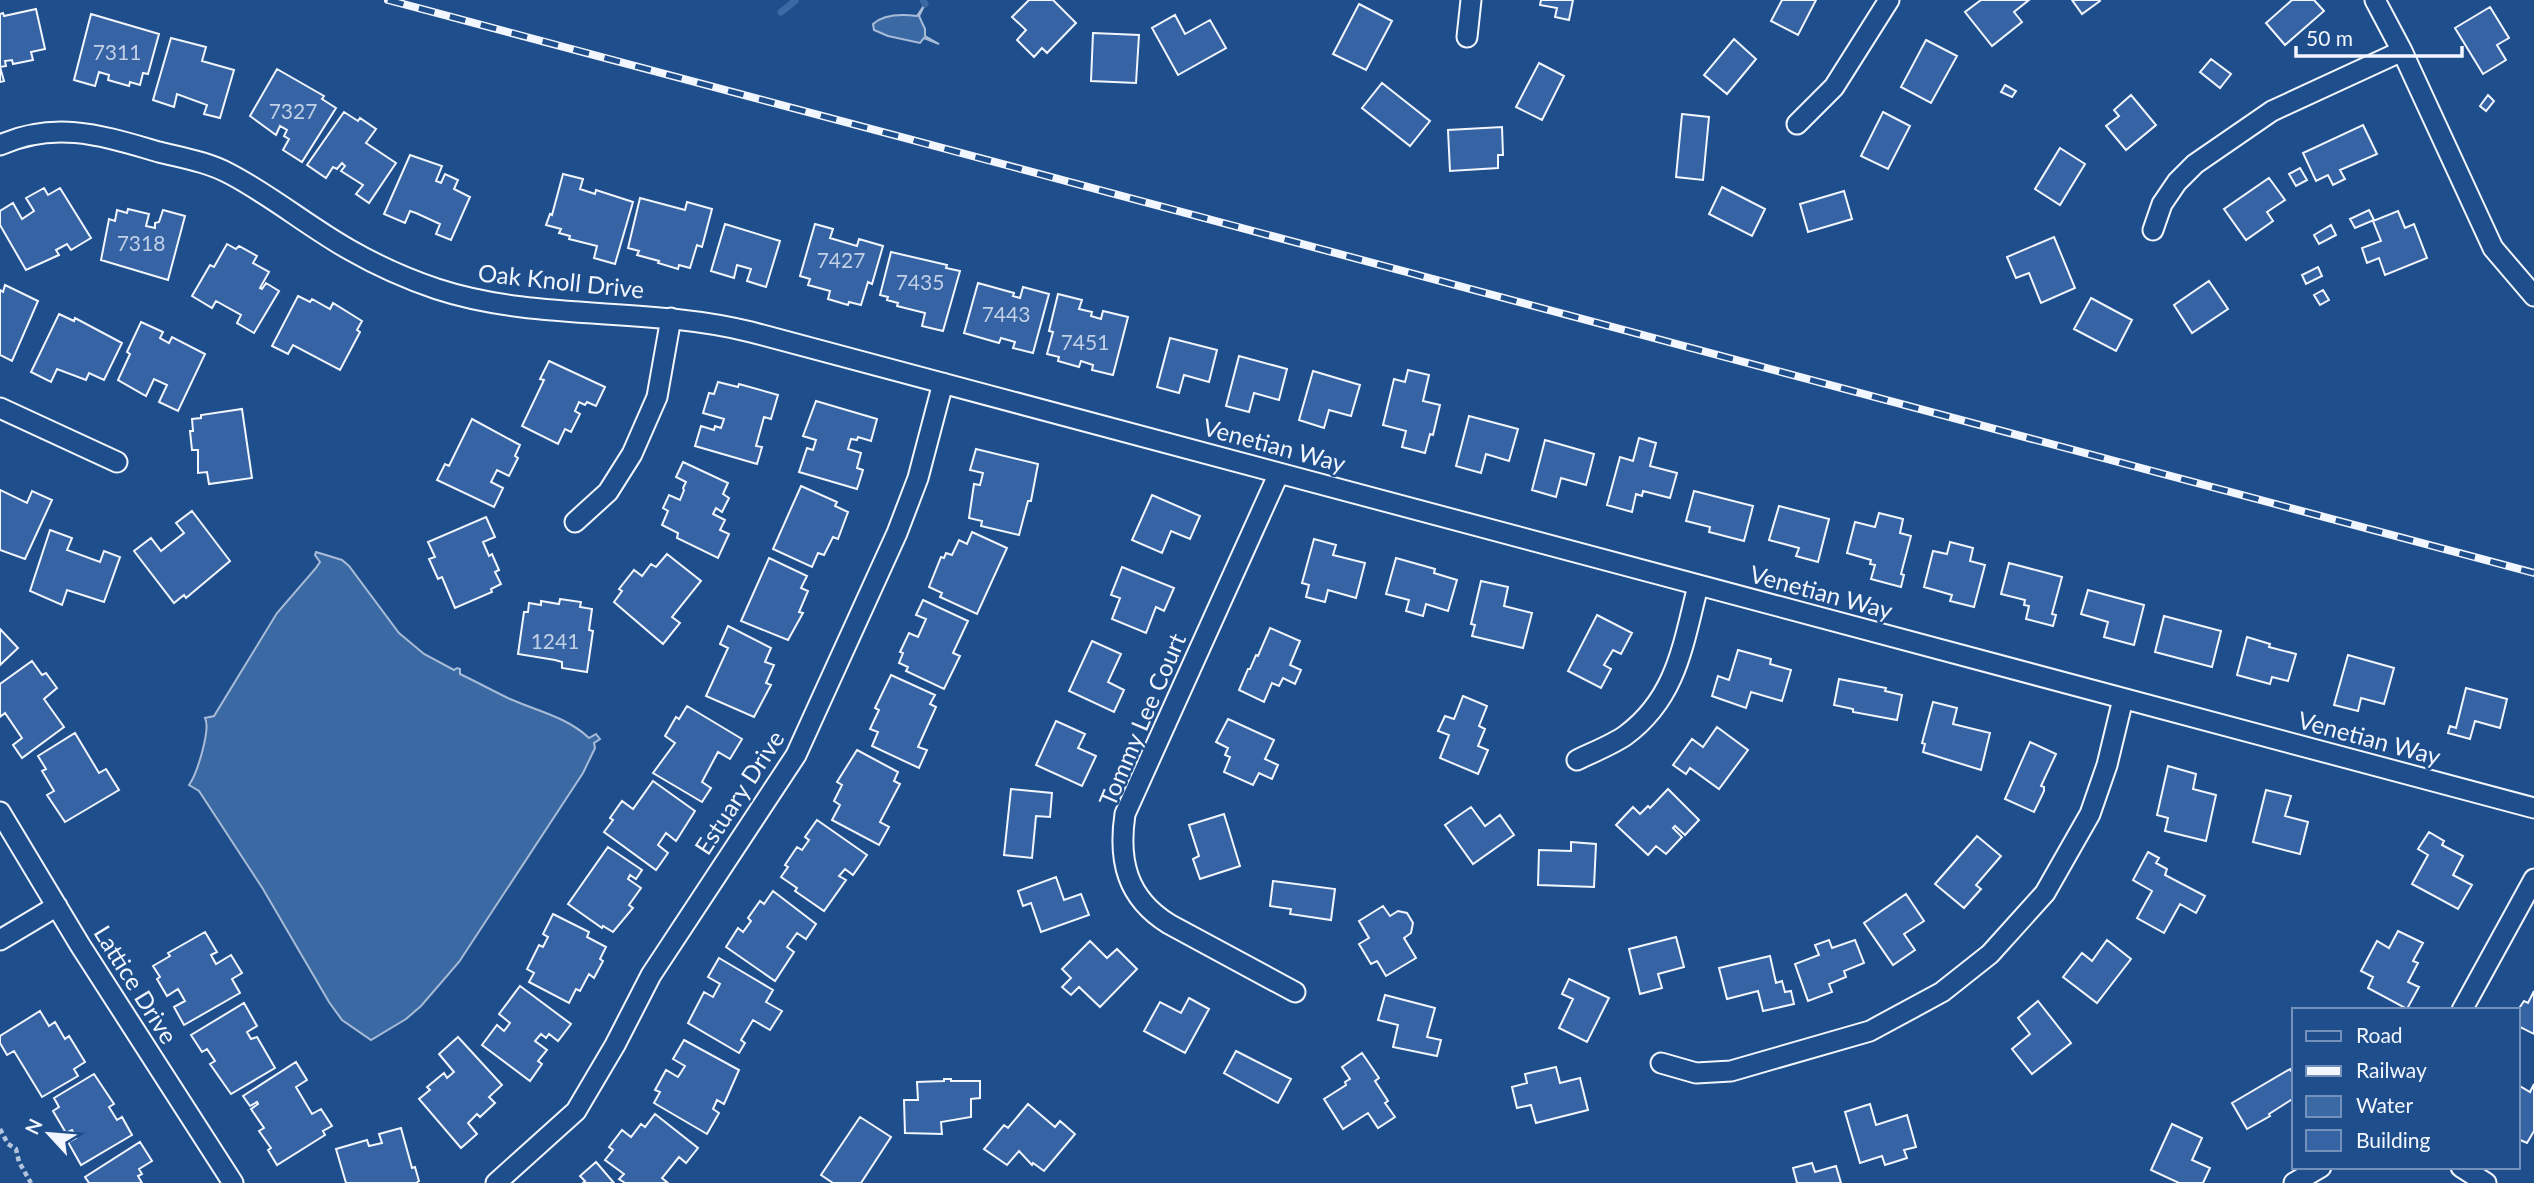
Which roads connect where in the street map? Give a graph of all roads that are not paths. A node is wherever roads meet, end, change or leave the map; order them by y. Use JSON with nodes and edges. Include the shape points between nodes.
{"nodes":[{"id":1,"x":1471,"y":0,"type":"edge"},
{"id":2,"x":1889,"y":0,"type":"edge"},
{"id":3,"x":2375,"y":0,"type":"edge"},
{"id":4,"x":1467,"y":37,"type":"dead end"},
{"id":5,"x":2402,"y":51,"type":"junction"},
{"id":6,"x":1797,"y":124,"type":"dead end"},
{"id":7,"x":1,"y":144,"type":"edge"},
{"id":8,"x":2153,"y":230,"type":"dead end"},
{"id":9,"x":2534,"y":296,"type":"edge"},
{"id":10,"x":671,"y":317,"type":"junction"},
{"id":11,"x":943,"y":383,"type":"junction"},
{"id":12,"x":0,"y":408,"type":"edge"},
{"id":13,"x":1097,"y":424,"type":"joint"},
{"id":14,"x":117,"y":462,"type":"dead end"},
{"id":15,"x":1279,"y":473,"type":"junction"},
{"id":16,"x":575,"y":522,"type":"dead end"},
{"id":17,"x":1698,"y":586,"type":"junction"},
{"id":18,"x":2123,"y":699,"type":"junction"},
{"id":19,"x":1577,"y":760,"type":"dead end"},
{"id":20,"x":2534,"y":808,"type":"edge"},
{"id":21,"x":0,"y":812,"type":"edge"},
{"id":22,"x":2534,"y":879,"type":"edge"},
{"id":23,"x":57,"y":906,"type":"junction"},
{"id":24,"x":0,"y":940,"type":"edge"},
{"id":25,"x":1295,"y":992,"type":"dead end"},
{"id":26,"x":2463,"y":1008,"type":"edge"},
{"id":27,"x":1661,"y":1063,"type":"dead end"},
{"id":28,"x":2317,"y":1169,"type":"edge"},
{"id":29,"x":2464,"y":1169,"type":"edge"},
{"id":30,"x":233,"y":1183,"type":"edge"},
{"id":31,"x":496,"y":1183,"type":"edge"},
{"id":32,"x":2294,"y":1183,"type":"edge"},
{"id":33,"x":2486,"y":1183,"type":"edge"}],
"edges":[{"from":1,"to":4,"type":"street"},
{"from":2,"to":6,"type":"street","via":[[1834,87]]},
{"from":3,"to":5,"type":"street"},
{"from":5,"to":8,"type":"street","via":[[2272,111],[2195,164],[2162,204]]},
{"from":5,"to":9,"type":"street","via":[[2493,248]]},
{"from":7,"to":10,"type":"street","name":"Oak Knoll Drive","via":[[50,132],[100,136],[224,171],[370,261],[438,289],[498,303]]},
{"from":10,"to":11,"type":"street","name":"Oak Knoll Drive","via":[[738,328]]},
{"from":10,"to":16,"type":"street","via":[[657,397],[632,454],[608,492]]},
{"from":11,"to":13,"type":"street","name":"Oak Knoll Drive"},
{"from":11,"to":31,"type":"street","name":"Estuary Drive","via":[[918,478],[897,533],[796,755],[650,975],[576,1111]]},
{"from":12,"to":14,"type":"street"},
{"from":13,"to":15,"type":"street","name":"Venetian Way"},
{"from":15,"to":17,"type":"street","name":"Venetian Way"},
{"from":15,"to":25,"type":"street","name":"Tommy Lee Court","via":[[1125,814],[1121,845],[1130,883],[1154,913]]},
{"from":17,"to":18,"type":"street","name":"Venetian Way"},
{"from":17,"to":19,"type":"street","via":[[1677,666],[1664,696],[1623,737]]},
{"from":18,"to":20,"type":"street","name":"Venetian Way"},
{"from":18,"to":27,"type":"street","via":[[2090,814],[2045,893],[1990,954],[1942,992],[1870,1031],[1731,1071],[1696,1073]]},
{"from":21,"to":23,"type":"street","name":"Lattice Drive"},
{"from":22,"to":26,"type":"street"},
{"from":23,"to":24,"type":"street"},
{"from":23,"to":30,"type":"street","name":"Lattice Drive"},
{"from":28,"to":32,"type":"street"},
{"from":29,"to":33,"type":"street"}]}
